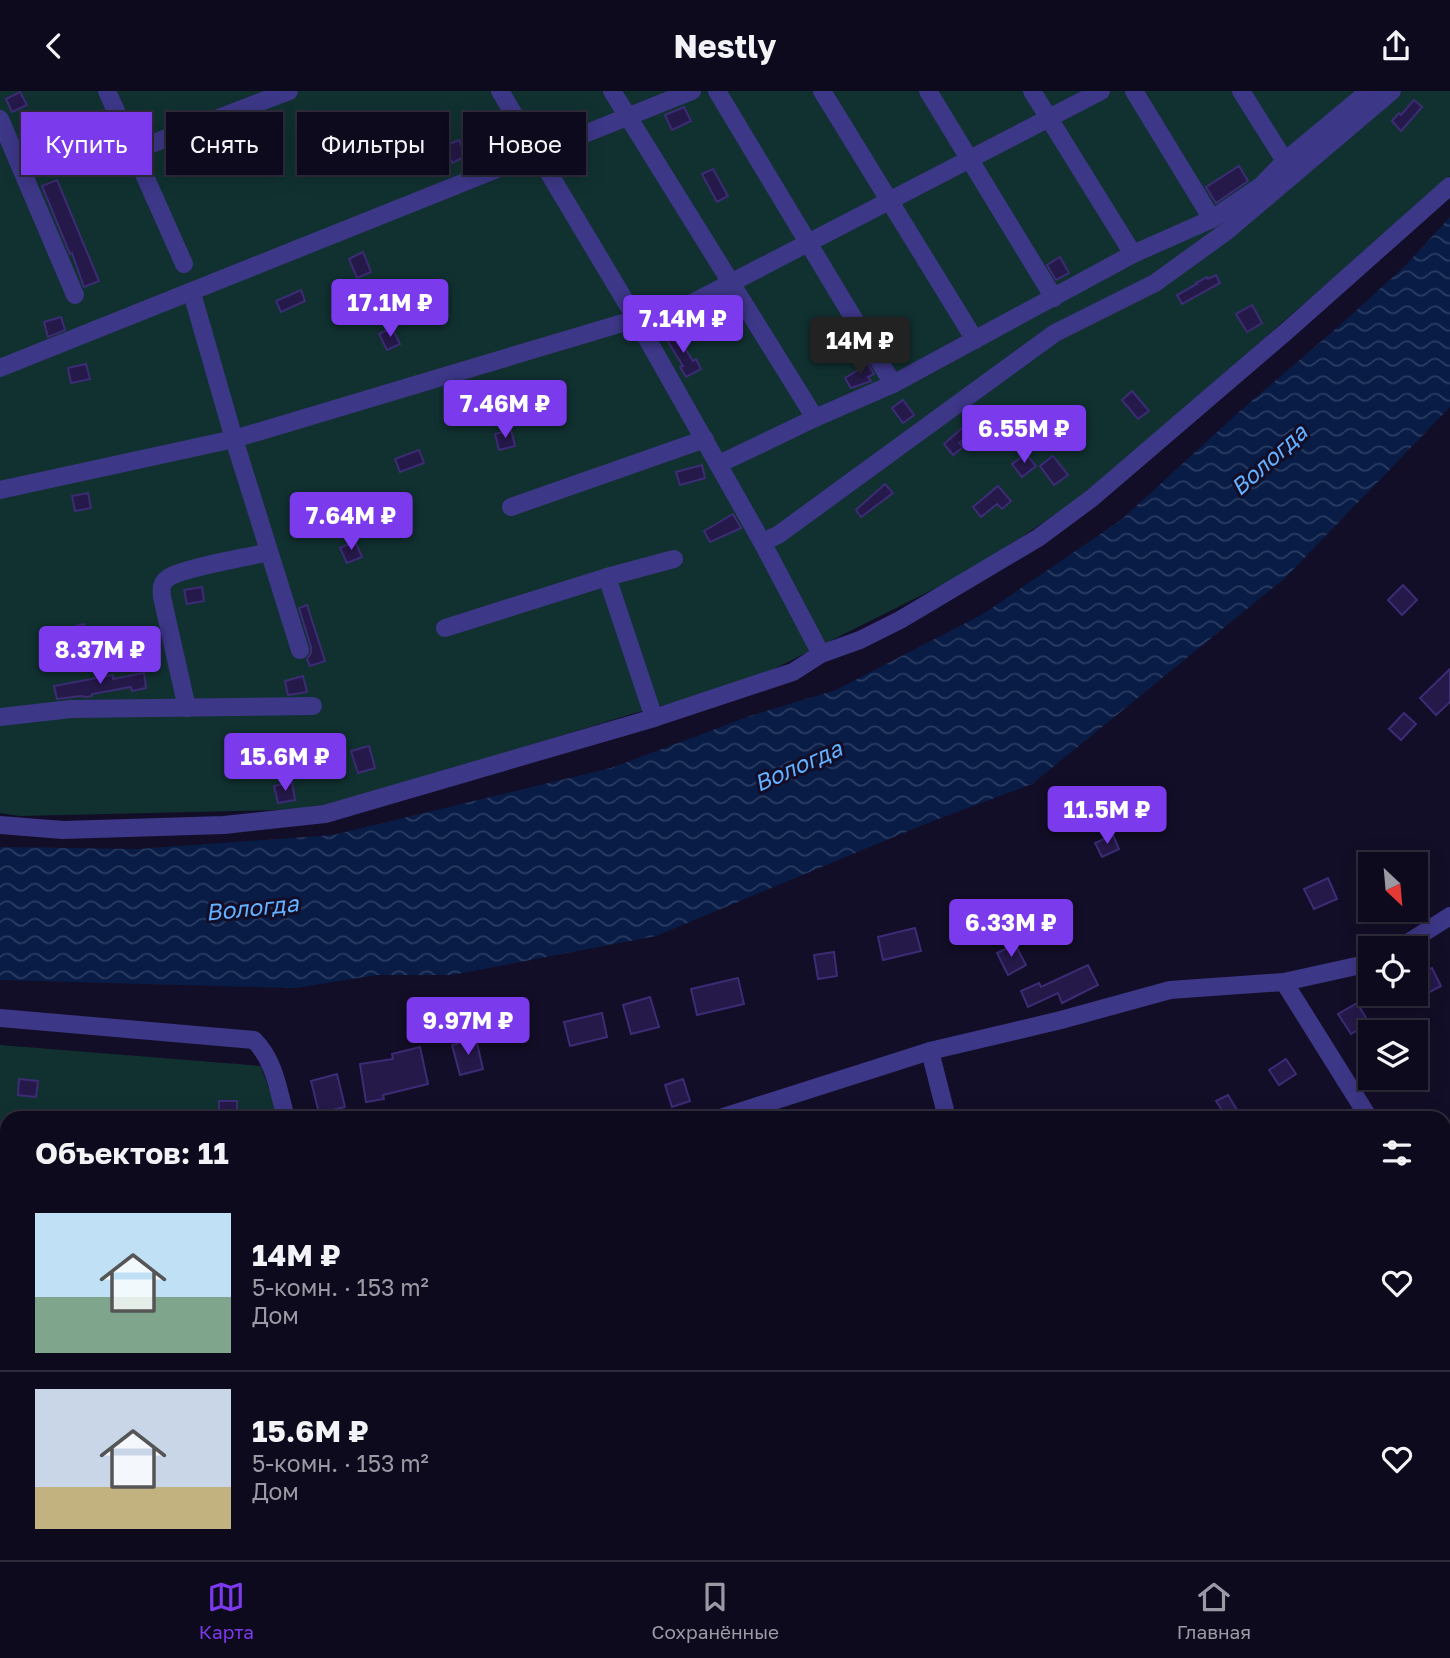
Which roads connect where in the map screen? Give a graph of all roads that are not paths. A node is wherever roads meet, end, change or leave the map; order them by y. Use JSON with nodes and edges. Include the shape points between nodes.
{"nodes":[{"id":1,"x":107,"y":91,"type":"edge"},
{"id":2,"x":289,"y":91,"type":"edge"},
{"id":3,"x":500,"y":91,"type":"edge"},
{"id":4,"x":612,"y":91,"type":"edge"},
{"id":5,"x":692,"y":91,"type":"edge"},
{"id":6,"x":717,"y":91,"type":"edge"},
{"id":7,"x":822,"y":91,"type":"edge"},
{"id":8,"x":928,"y":91,"type":"edge"},
{"id":9,"x":1032,"y":91,"type":"edge"},
{"id":10,"x":1101,"y":91,"type":"edge"},
{"id":11,"x":1134,"y":91,"type":"edge"},
{"id":12,"x":1241,"y":91,"type":"edge"},
{"id":13,"x":1392,"y":91,"type":"edge"},
{"id":14,"x":1358,"y":95,"type":"edge"},
{"id":15,"x":116,"y":112,"type":"edge"},
{"id":16,"x":512,"y":112,"type":"edge"},
{"id":17,"x":628,"y":117,"type":"junction"},
{"id":18,"x":1049,"y":117,"type":"junction"},
{"id":19,"x":0,"y":119,"type":"edge"},
{"id":20,"x":586,"y":135,"type":"edge"},
{"id":21,"x":152,"y":144,"type":"edge"},
{"id":22,"x":969,"y":159,"type":"junction"},
{"id":23,"x":1284,"y":161,"type":"junction"},
{"id":24,"x":144,"y":175,"type":"edge"},
{"id":25,"x":487,"y":175,"type":"edge"},
{"id":26,"x":549,"y":175,"type":"edge"},
{"id":27,"x":1450,"y":186,"type":"edge"},
{"id":28,"x":890,"y":202,"type":"junction"},
{"id":29,"x":1212,"y":219,"type":"junction"},
{"id":30,"x":809,"y":241,"type":"junction"},
{"id":31,"x":1133,"y":254,"type":"junction"},
{"id":32,"x":184,"y":264,"type":"dead end"},
{"id":33,"x":732,"y":284,"type":"junction"},
{"id":34,"x":192,"y":293,"type":"junction"},
{"id":35,"x":75,"y":295,"type":"dead end"},
{"id":36,"x":1054,"y":298,"type":"junction"},
{"id":37,"x":639,"y":324,"type":"junction"},
{"id":38,"x":975,"y":340,"type":"junction"},
{"id":39,"x":0,"y":368,"type":"edge"},
{"id":40,"x":893,"y":384,"type":"junction"},
{"id":41,"x":815,"y":418,"type":"junction"},
{"id":42,"x":234,"y":439,"type":"junction"},
{"id":43,"x":705,"y":439,"type":"junction"},
{"id":44,"x":719,"y":464,"type":"junction"},
{"id":45,"x":0,"y":490,"type":"edge"},
{"id":46,"x":511,"y":507,"type":"dead end"},
{"id":47,"x":762,"y":542,"type":"junction"},
{"id":48,"x":269,"y":552,"type":"junction"},
{"id":49,"x":674,"y":559,"type":"dead end"},
{"id":50,"x":607,"y":577,"type":"junction"},
{"id":51,"x":445,"y":628,"type":"dead end"},
{"id":52,"x":300,"y":650,"type":"dead end"},
{"id":53,"x":821,"y":654,"type":"junction"},
{"id":54,"x":313,"y":706,"type":"dead end"},
{"id":55,"x":187,"y":708,"type":"junction"},
{"id":56,"x":0,"y":717,"type":"edge"},
{"id":57,"x":654,"y":718,"type":"junction"},
{"id":58,"x":0,"y":825,"type":"edge"},
{"id":59,"x":1450,"y":916,"type":"edge"},
{"id":60,"x":1418,"y":936,"type":"edge"},
{"id":61,"x":1358,"y":966,"type":"edge"},
{"id":62,"x":1284,"y":982,"type":"junction"},
{"id":63,"x":0,"y":1018,"type":"edge"},
{"id":64,"x":930,"y":1051,"type":"junction"},
{"id":65,"x":284,"y":1111,"type":"edge"},
{"id":66,"x":742,"y":1111,"type":"edge"},
{"id":67,"x":945,"y":1111,"type":"edge"},
{"id":68,"x":1365,"y":1111,"type":"edge"}],
"edges":[{"from":1,"to":15,"type":"street"},
{"from":2,"to":21,"type":"street"},
{"from":3,"to":16,"type":"street"},
{"from":4,"to":17,"type":"street"},
{"from":5,"to":17,"type":"street"},
{"from":6,"to":30,"type":"street"},
{"from":7,"to":28,"type":"street"},
{"from":8,"to":22,"type":"street"},
{"from":9,"to":18,"type":"street"},
{"from":10,"to":18,"type":"street"},
{"from":11,"to":29,"type":"street"},
{"from":12,"to":23,"type":"street"},
{"from":13,"to":47,"type":"street","via":[[1217,239],[1155,283],[1055,333],[778,535]]},
{"from":14,"to":23,"type":"street"},
{"from":17,"to":20,"type":"street"},
{"from":17,"to":33,"type":"street"},
{"from":18,"to":22,"type":"street"},
{"from":18,"to":31,"type":"street"},
{"from":19,"to":35,"type":"street"},
{"from":22,"to":28,"type":"street"},
{"from":22,"to":36,"type":"street"},
{"from":23,"to":29,"type":"street","via":[[1261,186]]},
{"from":24,"to":32,"type":"street"},
{"from":25,"to":34,"type":"street"},
{"from":26,"to":37,"type":"street"},
{"from":27,"to":53,"type":"street","via":[[1092,498],[1038,538],[900,621]]},
{"from":28,"to":30,"type":"street"},
{"from":28,"to":38,"type":"street"},
{"from":29,"to":31,"type":"street"},
{"from":30,"to":33,"type":"street"},
{"from":30,"to":40,"type":"street"},
{"from":31,"to":36,"type":"street"},
{"from":33,"to":37,"type":"street"},
{"from":33,"to":41,"type":"street"},
{"from":34,"to":39,"type":"street"},
{"from":34,"to":42,"type":"street"},
{"from":36,"to":38,"type":"street"},
{"from":37,"to":42,"type":"street"},
{"from":37,"to":43,"type":"street"},
{"from":38,"to":40,"type":"street"},
{"from":40,"to":41,"type":"street"},
{"from":41,"to":44,"type":"street"},
{"from":42,"to":45,"type":"street"},
{"from":42,"to":48,"type":"street"},
{"from":43,"to":44,"type":"street"},
{"from":43,"to":46,"type":"street"},
{"from":44,"to":47,"type":"street"},
{"from":47,"to":53,"type":"street"},
{"from":48,"to":52,"type":"street"},
{"from":48,"to":55,"type":"street","via":[[177,573],[163,582],[162,597]]},
{"from":49,"to":50,"type":"street"},
{"from":50,"to":51,"type":"street"},
{"from":50,"to":57,"type":"street"},
{"from":53,"to":57,"type":"street","via":[[793,672]]},
{"from":54,"to":55,"type":"street"},
{"from":55,"to":56,"type":"street","via":[[71,709]]},
{"from":57,"to":58,"type":"street","via":[[325,814],[224,825],[63,830]]},
{"from":59,"to":60,"type":"street"},
{"from":61,"to":62,"type":"street"},
{"from":62,"to":64,"type":"street","via":[[1170,990]]},
{"from":62,"to":68,"type":"street"},
{"from":63,"to":65,"type":"street","via":[[254,1040],[271,1063]]},
{"from":64,"to":66,"type":"street"},
{"from":64,"to":67,"type":"street"}]}
